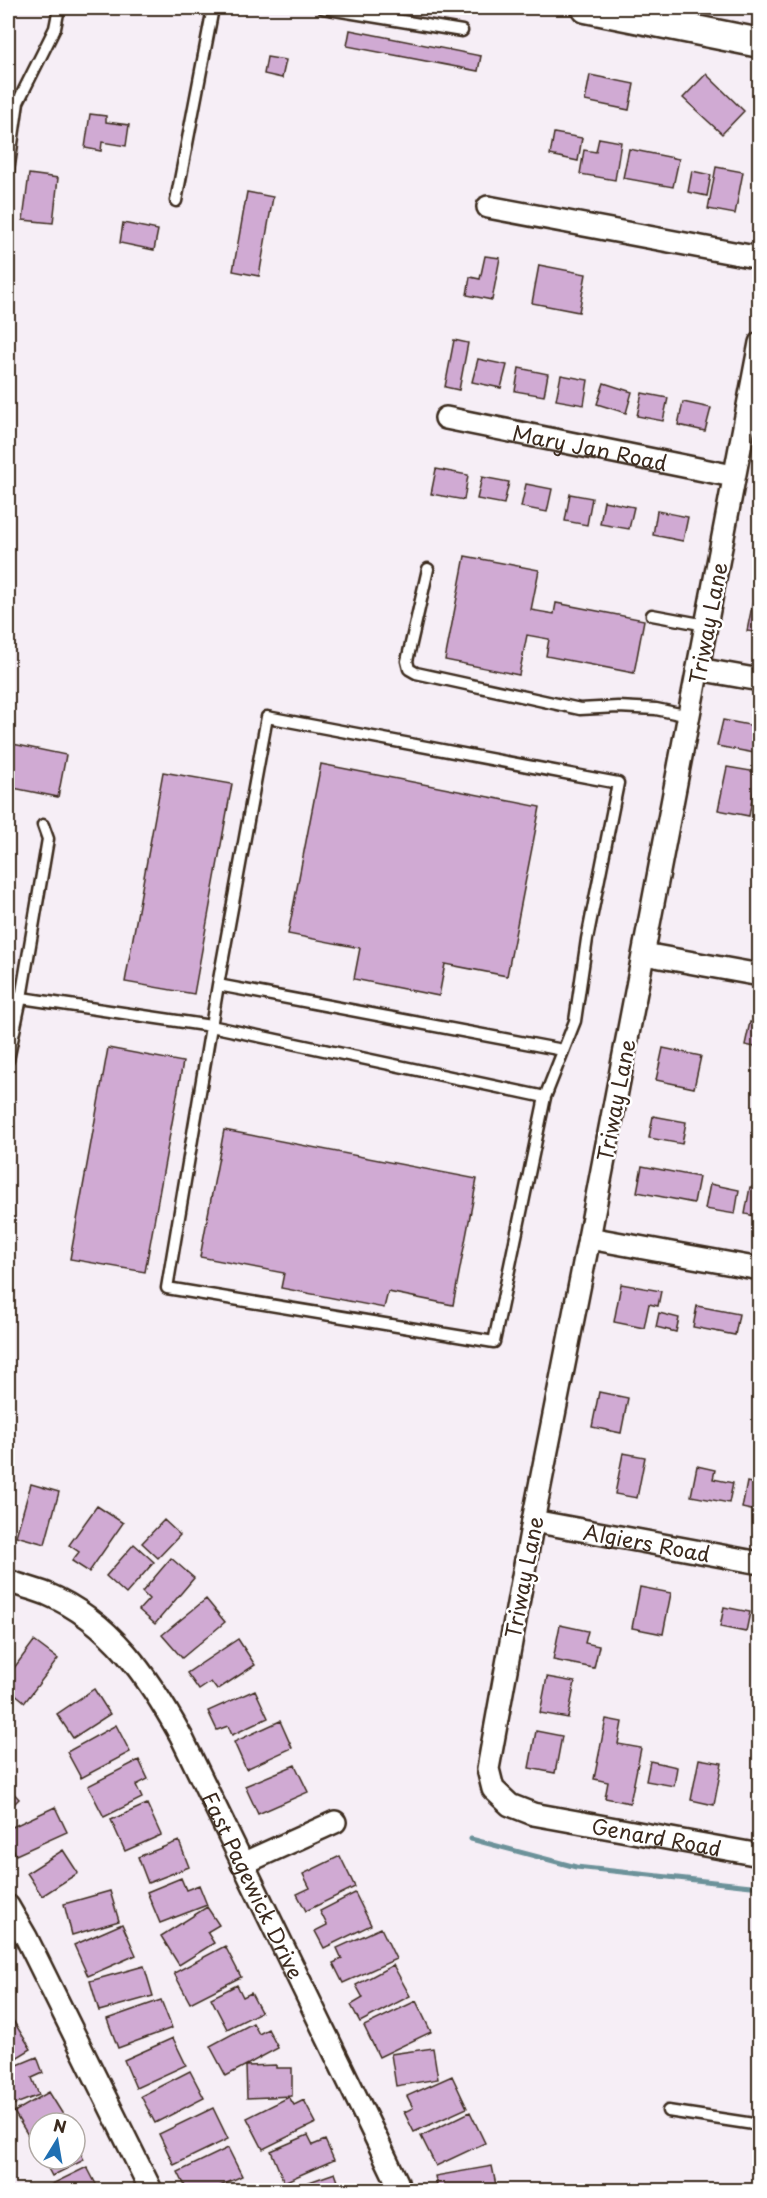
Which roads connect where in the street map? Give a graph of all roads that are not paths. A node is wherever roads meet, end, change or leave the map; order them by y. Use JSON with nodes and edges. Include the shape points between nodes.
{"nodes":[{"id":1,"x":59,"y":8,"type":"edge"},
{"id":2,"x":213,"y":8,"type":"edge"},
{"id":3,"x":323,"y":8,"type":"edge"},
{"id":4,"x":586,"y":8,"type":"edge"},
{"id":5,"x":462,"y":31,"type":"dead end"},
{"id":6,"x":759,"y":43,"type":"edge"},
{"id":7,"x":8,"y":172,"type":"edge"},
{"id":8,"x":176,"y":201,"type":"dead end"},
{"id":9,"x":488,"y":207,"type":"dead end"},
{"id":10,"x":759,"y":258,"type":"edge"},
{"id":11,"x":759,"y":343,"type":"edge"},
{"id":12,"x":755,"y":385,"type":"edge"},
{"id":13,"x":446,"y":418,"type":"dead end"},
{"id":14,"x":733,"y":476,"type":"junction"},
{"id":15,"x":428,"y":569,"type":"dead end"},
{"id":16,"x":652,"y":615,"type":"dead end"},
{"id":17,"x":706,"y":626,"type":"junction"},
{"id":18,"x":698,"y":669,"type":"junction"},
{"id":19,"x":759,"y":680,"type":"edge"},
{"id":20,"x":689,"y":716,"type":"junction"},
{"id":21,"x":43,"y":825,"type":"dead end"},
{"id":22,"x":644,"y":954,"type":"junction"},
{"id":23,"x":759,"y":975,"type":"edge"},
{"id":24,"x":218,"y":985,"type":"junction"},
{"id":25,"x":8,"y":996,"type":"edge"},
{"id":26,"x":21,"y":998,"type":"junction"},
{"id":27,"x":211,"y":1026,"type":"junction"},
{"id":28,"x":563,"y":1050,"type":"junction"},
{"id":29,"x":8,"y":1060,"type":"edge"},
{"id":30,"x":545,"y":1097,"type":"junction"},
{"id":31,"x":590,"y":1238,"type":"junction"},
{"id":32,"x":759,"y":1269,"type":"edge"},
{"id":33,"x":533,"y":1521,"type":"junction"},
{"id":34,"x":759,"y":1563,"type":"edge"},
{"id":35,"x":8,"y":1581,"type":"edge"},
{"id":36,"x":554,"y":1817,"type":"joint"},
{"id":37,"x":335,"y":1822,"type":"dead end"},
{"id":38,"x":759,"y":1855,"type":"edge"},
{"id":39,"x":242,"y":1864,"type":"junction"},
{"id":40,"x":8,"y":1906,"type":"edge"},
{"id":41,"x":668,"y":2111,"type":"dead end"},
{"id":42,"x":759,"y":2125,"type":"edge"},
{"id":43,"x":151,"y":2190,"type":"edge"},
{"id":44,"x":399,"y":2190,"type":"edge"}],
"edges":[{"from":1,"to":7,"type":"lane","via":[[55,28],[18,102]]},
{"from":2,"to":8,"type":"lane"},
{"from":3,"to":5,"type":"lane"},
{"from":4,"to":6,"type":"main road"},
{"from":9,"to":10,"type":"street"},
{"from":11,"to":12,"type":"street","name":"Triway Lane"},
{"from":12,"to":14,"type":"street","name":"Triway Lane"},
{"from":13,"to":14,"type":"street","name":"Mary Jan Road"},
{"from":14,"to":17,"type":"street","name":"Triway Lane"},
{"from":15,"to":20,"type":"lane","via":[[406,661],[416,673],[580,709],[656,709]]},
{"from":16,"to":17,"type":"lane"},
{"from":17,"to":18,"type":"street","name":"Triway Lane"},
{"from":18,"to":19,"type":"street"},
{"from":18,"to":20,"type":"street","name":"Triway Lane"},
{"from":20,"to":22,"type":"street","name":"Triway Lane"},
{"from":21,"to":26,"type":"lane","via":[[48,839]]},
{"from":22,"to":23,"type":"street"},
{"from":22,"to":31,"type":"street","name":"Triway Lane"},
{"from":24,"to":27,"type":"lane"},
{"from":24,"to":28,"type":"lane"},
{"from":24,"to":28,"type":"lane","via":[[267,717],[572,774],[618,783],[575,1021]]},
{"from":25,"to":26,"type":"lane"},
{"from":26,"to":27,"type":"lane"},
{"from":26,"to":29,"type":"lane"},
{"from":27,"to":30,"type":"lane"},
{"from":27,"to":30,"type":"lane","via":[[167,1288],[494,1342]]},
{"from":28,"to":30,"type":"lane"},
{"from":31,"to":32,"type":"street"},
{"from":31,"to":33,"type":"street","name":"Triway Lane"},
{"from":33,"to":34,"type":"street","name":"Algiers Road"},
{"from":33,"to":36,"type":"street","name":"Triway Lane","via":[[488,1769],[493,1789],[510,1804],[533,1814]]},
{"from":35,"to":39,"type":"street","name":"East Pagewick Drive","via":[[48,1595],[93,1620],[129,1654],[182,1736]]},
{"from":36,"to":38,"type":"street","name":"Genard Road"},
{"from":37,"to":39,"type":"street"},
{"from":39,"to":44,"type":"street","name":"East Pagewick Drive"},
{"from":40,"to":43,"type":"street"},
{"from":41,"to":42,"type":"lane"}]}
